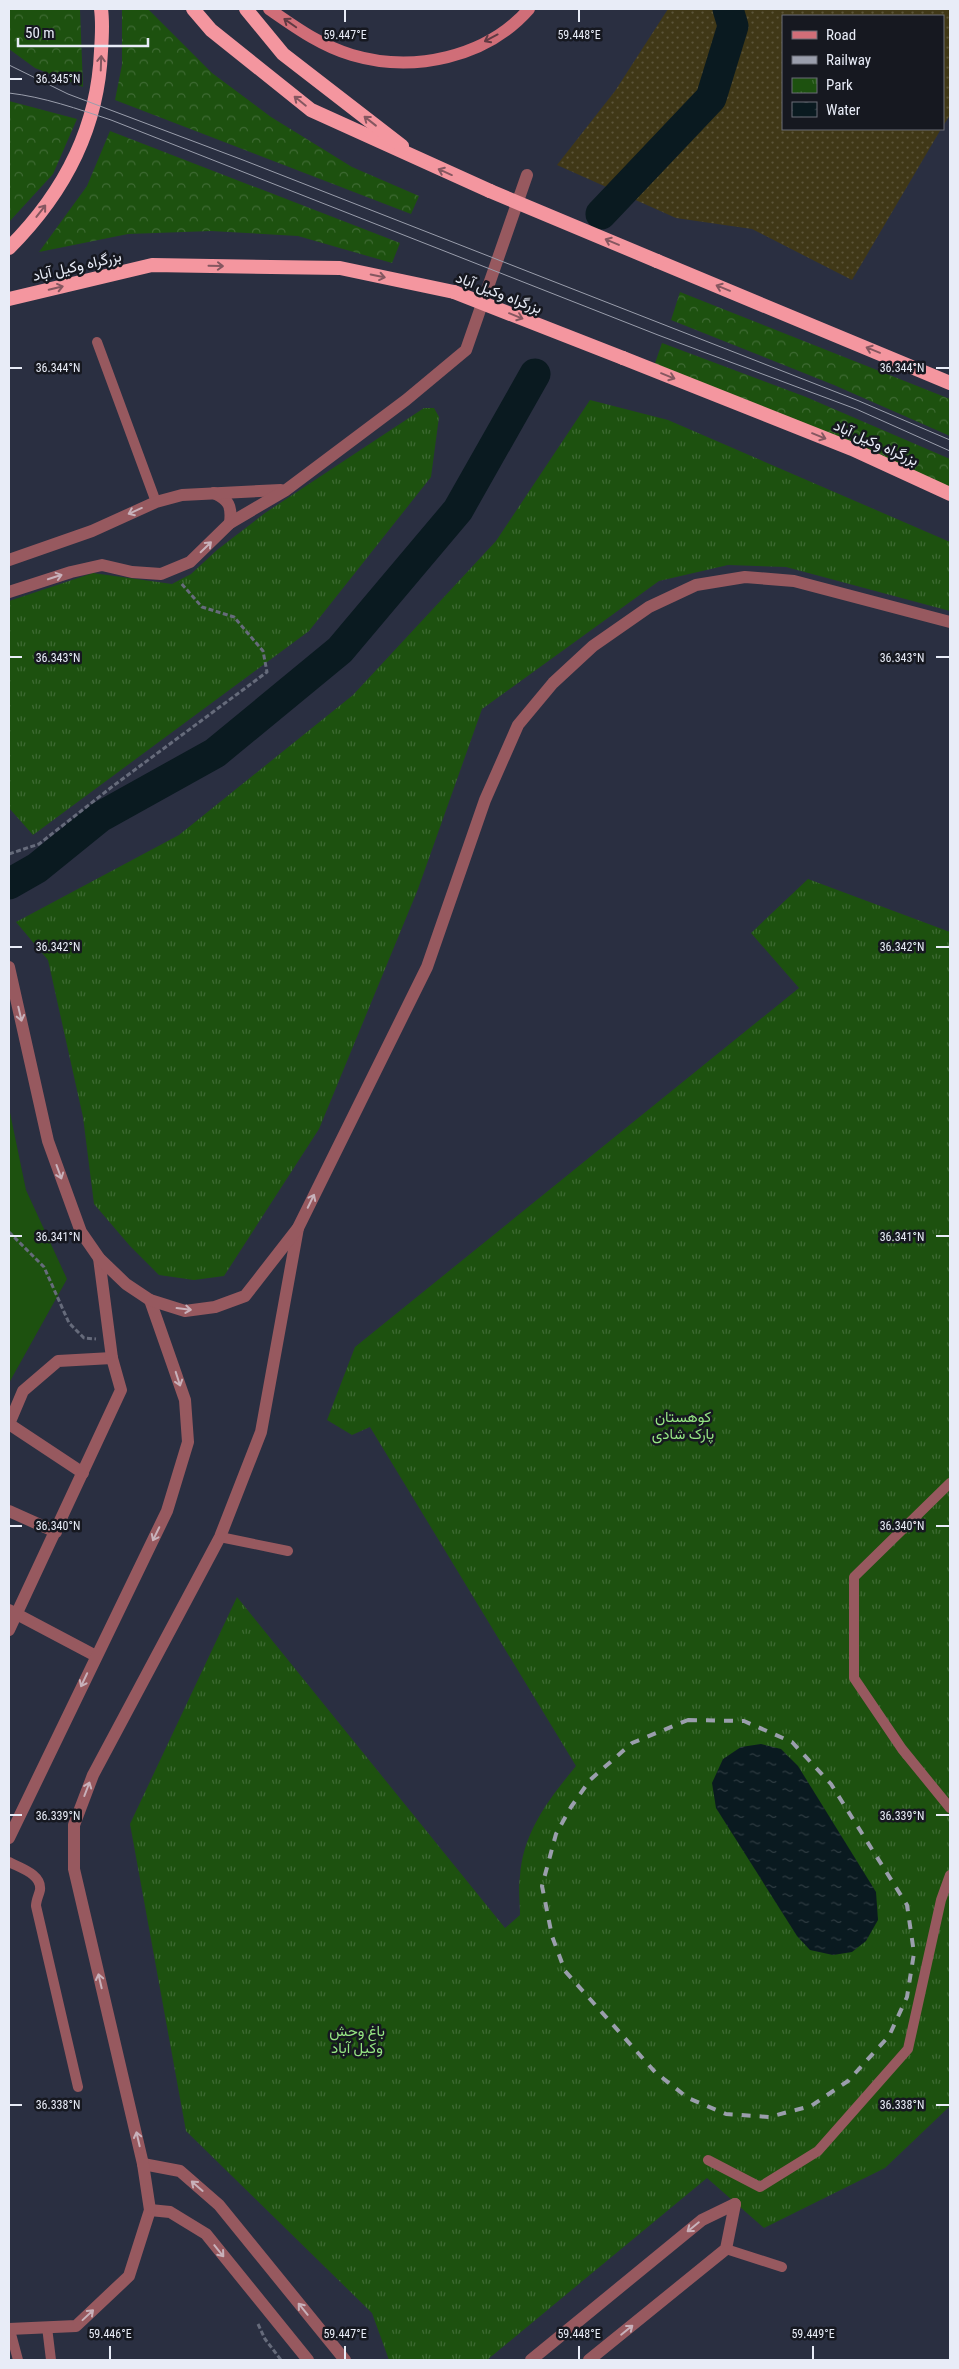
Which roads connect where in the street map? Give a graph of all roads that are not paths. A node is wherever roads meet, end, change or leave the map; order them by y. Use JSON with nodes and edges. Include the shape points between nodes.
{"nodes":[{"id":1,"x":101,"y":9,"type":"edge"},
{"id":2,"x":193,"y":9,"type":"edge"},
{"id":3,"x":246,"y":9,"type":"edge"},
{"id":4,"x":269,"y":9,"type":"edge"},
{"id":5,"x":529,"y":9,"type":"edge"},
{"id":6,"x":422,"y":161,"type":"junction"},
{"id":7,"x":527,"y":175,"type":"dead end"},
{"id":8,"x":9,"y":248,"type":"edge"},
{"id":9,"x":9,"y":299,"type":"edge"},
{"id":10,"x":97,"y":342,"type":"dead end"},
{"id":11,"x":950,"y":383,"type":"edge"},
{"id":12,"x":286,"y":490,"type":"junction"},
{"id":13,"x":212,"y":492,"type":"junction"},
{"id":14,"x":950,"y":494,"type":"edge"},
{"id":15,"x":156,"y":502,"type":"junction"},
{"id":16,"x":230,"y":524,"type":"junction"},
{"id":17,"x":9,"y":560,"type":"edge"},
{"id":18,"x":9,"y":592,"type":"edge"},
{"id":19,"x":950,"y":622,"type":"edge"},
{"id":20,"x":9,"y":967,"type":"edge"},
{"id":21,"x":298,"y":1228,"type":"junction"},
{"id":22,"x":99,"y":1258,"type":"junction"},
{"id":23,"x":150,"y":1300,"type":"junction"},
{"id":24,"x":112,"y":1358,"type":"junction"},
{"id":25,"x":9,"y":1424,"type":"edge"},
{"id":26,"x":83,"y":1473,"type":"junction"},
{"id":27,"x":950,"y":1483,"type":"edge"},
{"id":28,"x":9,"y":1511,"type":"edge"},
{"id":29,"x":56,"y":1532,"type":"junction"},
{"id":30,"x":220,"y":1537,"type":"junction"},
{"id":31,"x":288,"y":1551,"type":"dead end"},
{"id":32,"x":13,"y":1612,"type":"edge"},
{"id":33,"x":9,"y":1630,"type":"edge"},
{"id":34,"x":96,"y":1656,"type":"junction"},
{"id":35,"x":950,"y":1808,"type":"edge"},
{"id":36,"x":9,"y":1838,"type":"edge"},
{"id":37,"x":9,"y":1862,"type":"edge"},
{"id":38,"x":950,"y":1875,"type":"edge"},
{"id":39,"x":78,"y":2087,"type":"dead end"},
{"id":40,"x":708,"y":2160,"type":"dead end"},
{"id":41,"x":144,"y":2164,"type":"junction"},
{"id":42,"x":150,"y":2210,"type":"junction"},
{"id":43,"x":726,"y":2249,"type":"junction"},
{"id":44,"x":782,"y":2267,"type":"dead end"},
{"id":45,"x":48,"y":2327,"type":"junction"},
{"id":46,"x":10,"y":2329,"type":"edge"},
{"id":47,"x":18,"y":2360,"type":"edge"},
{"id":48,"x":51,"y":2360,"type":"edge"},
{"id":49,"x":308,"y":2360,"type":"edge"},
{"id":50,"x":344,"y":2360,"type":"edge"},
{"id":51,"x":531,"y":2360,"type":"edge"},
{"id":52,"x":588,"y":2360,"type":"edge"}],
"edges":[{"from":8,"to":1,"type":"highway","one_way":true,"via":[[57,191],[87,133],[100,81]]},
{"from":6,"to":2,"type":"highway","one_way":true,"via":[[311,110],[211,30]]},
{"from":6,"to":3,"type":"highway","one_way":true,"via":[[283,54]]},
{"from":5,"to":4,"type":"main road","one_way":true,"via":[[514,26],[459,56],[408,64],[352,55],[312,38]]},
{"from":11,"to":6,"type":"highway","one_way":true,"bridge":true},
{"from":7,"to":12,"type":"street","via":[[466,350],[406,400]]},
{"from":9,"to":14,"type":"highway","name":"بزرگراه وکیل آباد","one_way":true,"bridge":true,"via":[[152,265],[340,268],[454,292],[852,449]]},
{"from":10,"to":15,"type":"lane"},
{"from":12,"to":13,"type":"street"},
{"from":12,"to":16,"type":"street"},
{"from":13,"to":15,"type":"street"},
{"from":13,"to":16,"type":"street","via":[[230,504]]},
{"from":15,"to":17,"type":"street","one_way":true,"via":[[92,531]]},
{"from":18,"to":16,"type":"street","one_way":true,"via":[[102,565],[161,574],[190,562]]},
{"from":21,"to":19,"type":"street","one_way":true,"via":[[427,967],[485,800],[518,726],[593,646],[648,607],[696,585],[745,577],[794,581]]},
{"from":20,"to":22,"type":"street","one_way":true,"via":[[48,1141],[81,1232]]},
{"from":23,"to":21,"type":"street","one_way":true,"via":[[185,1311],[215,1308],[245,1296]]},
{"from":21,"to":30,"type":"street","via":[[261,1432]]},
{"from":22,"to":23,"type":"street","via":[[126,1284]]},
{"from":22,"to":24,"type":"street"},
{"from":23,"to":34,"type":"street","one_way":true,"via":[[185,1400],[188,1442],[167,1511]]},
{"from":24,"to":25,"type":"street","via":[[58,1361],[23,1391]]},
{"from":24,"to":26,"type":"street","via":[[120,1390]]},
{"from":25,"to":26,"type":"street"},
{"from":26,"to":29,"type":"street"},
{"from":27,"to":35,"type":"lane","via":[[854,1577],[854,1678],[902,1749]]},
{"from":28,"to":29,"type":"street"},
{"from":29,"to":32,"type":"street"},
{"from":30,"to":31,"type":"lane"},
{"from":41,"to":30,"type":"street","one_way":true,"via":[[74,1869],[74,1825],[93,1775]]},
{"from":32,"to":33,"type":"street"},
{"from":32,"to":34,"type":"street"},
{"from":34,"to":36,"type":"street","one_way":true},
{"from":37,"to":39,"type":"lane","via":[[36,1876],[38,1881],[40,1889],[36,1906]]},
{"from":38,"to":40,"type":"lane","via":[[941,1900],[908,2049],[818,2151],[760,2187]]},
{"from":41,"to":42,"type":"street"},
{"from":50,"to":41,"type":"street","one_way":true,"via":[[219,2205],[180,2171]]},
{"from":45,"to":42,"type":"street","one_way":true,"via":[[76,2326],[129,2276]]},
{"from":42,"to":49,"type":"street","one_way":true,"via":[[170,2212],[206,2234]]},
{"from":43,"to":44,"type":"lane"},
{"from":43,"to":51,"type":"street","one_way":true,"via":[[735,2204],[702,2220]]},
{"from":52,"to":43,"type":"street","one_way":true},
{"from":45,"to":46,"type":"street"},
{"from":45,"to":48,"type":"lane"},
{"from":46,"to":47,"type":"lane"}]}
